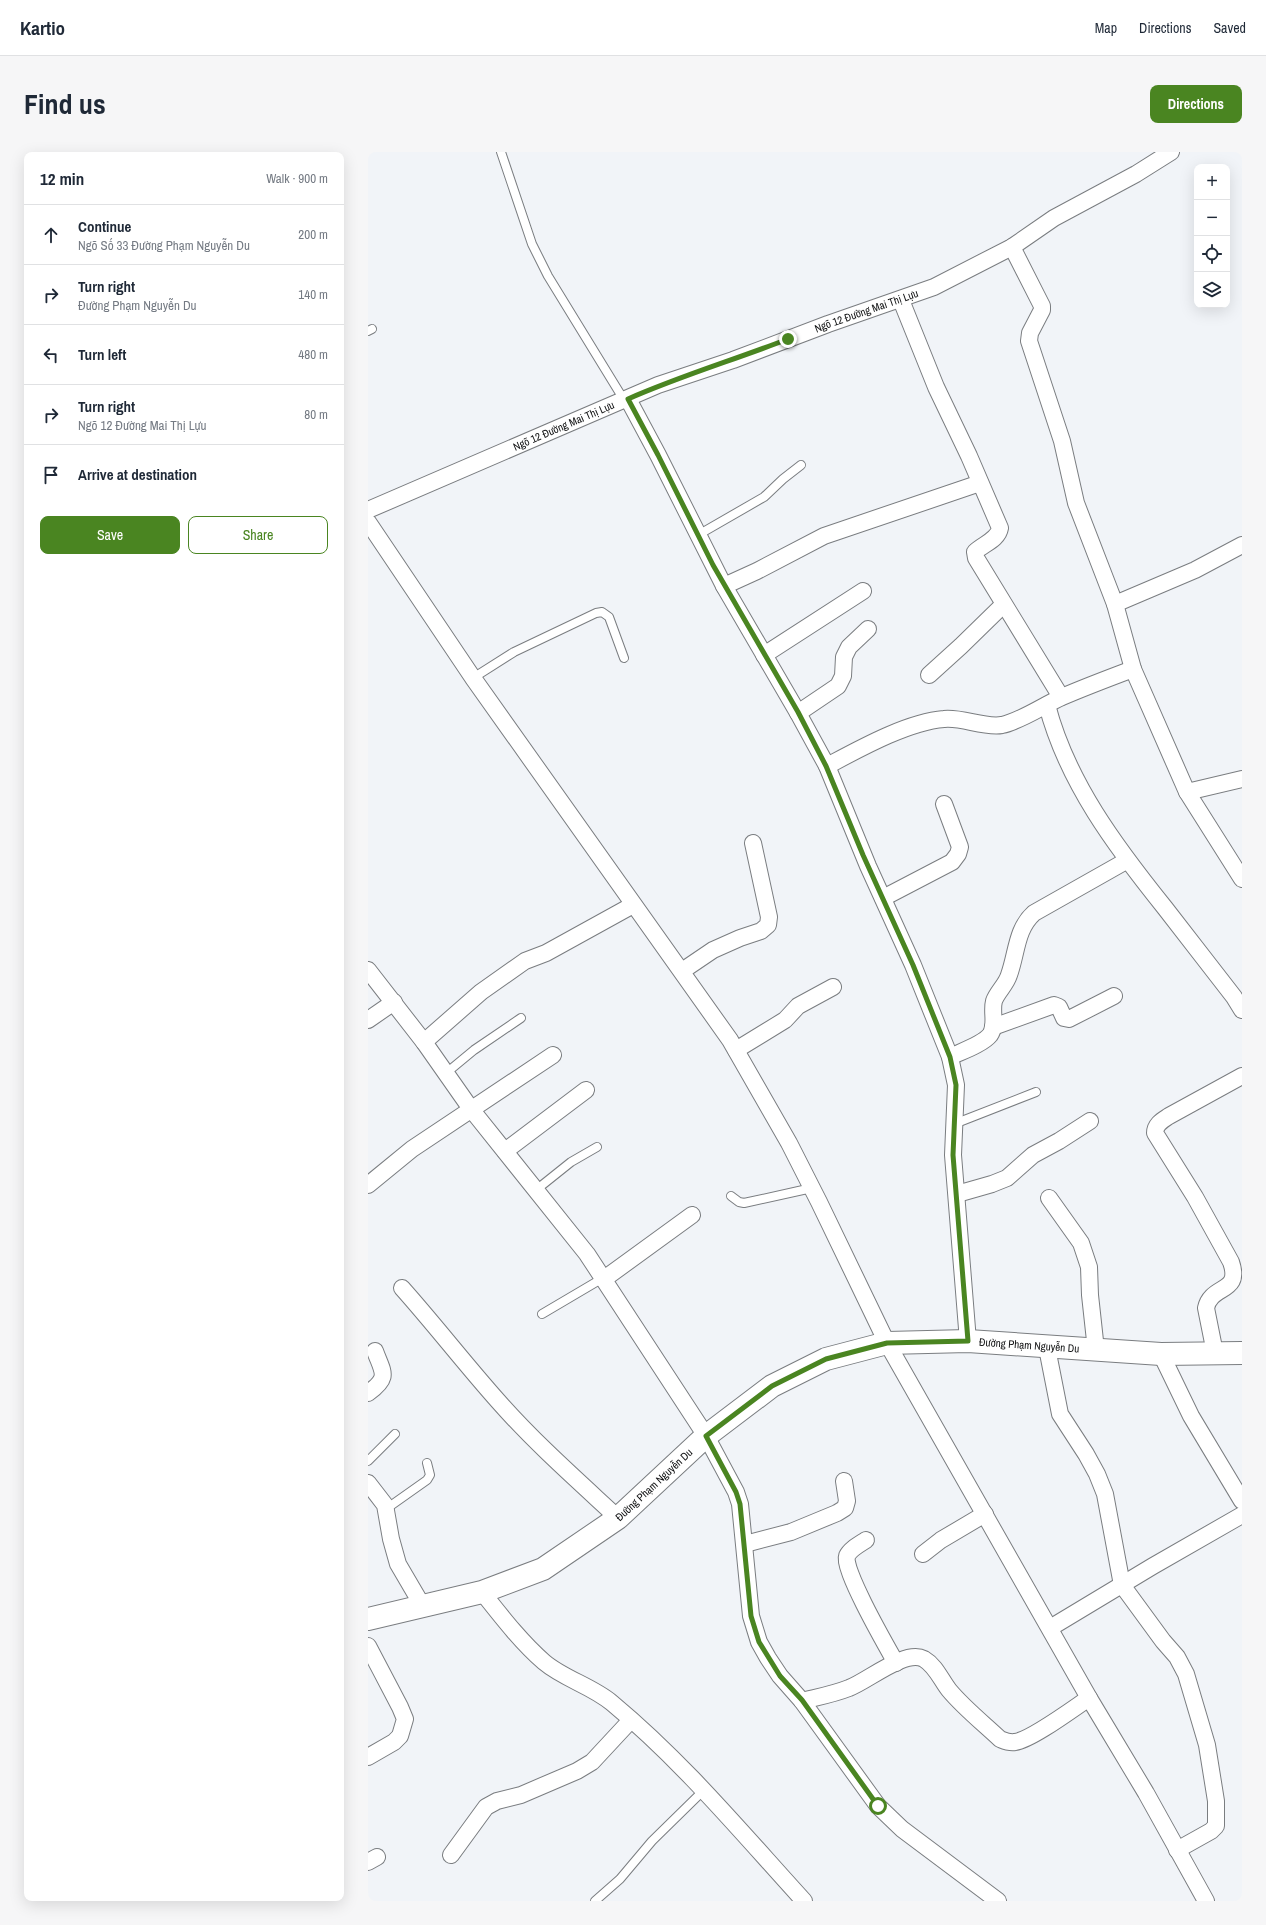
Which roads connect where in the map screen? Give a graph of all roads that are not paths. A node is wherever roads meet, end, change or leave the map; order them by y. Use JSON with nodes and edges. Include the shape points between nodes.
{"nodes":[{"id":1,"x":501,"y":152,"type":"edge"},
{"id":2,"x":1171,"y":152,"type":"edge"},
{"id":3,"x":1012,"y":247,"type":"junction"},
{"id":4,"x":901,"y":300,"type":"junction"},
{"id":5,"x":626,"y":399,"type":"junction"},
{"id":6,"x":801,"y":465,"type":"dead end"},
{"id":7,"x":980,"y":482,"type":"junction"},
{"id":8,"x":368,"y":510,"type":"edge"},
{"id":9,"x":368,"y":522,"type":"edge"},
{"id":10,"x":698,"y":535,"type":"junction"},
{"id":11,"x":1242,"y":545,"type":"edge"},
{"id":12,"x":724,"y":586,"type":"junction"},
{"id":13,"x":863,"y":591,"type":"dead end"},
{"id":14,"x":1115,"y":604,"type":"junction"},
{"id":15,"x":1003,"y":605,"type":"junction"},
{"id":16,"x":868,"y":629,"type":"dead end"},
{"id":17,"x":764,"y":655,"type":"junction"},
{"id":18,"x":624,"y":658,"type":"dead end"},
{"id":19,"x":1133,"y":669,"type":"junction"},
{"id":20,"x":929,"y":675,"type":"dead end"},
{"id":21,"x":473,"y":678,"type":"junction"},
{"id":22,"x":1061,"y":697,"type":"junction"},
{"id":23,"x":1047,"y":705,"type":"junction"},
{"id":24,"x":798,"y":712,"type":"junction"},
{"id":25,"x":826,"y":766,"type":"junction"},
{"id":26,"x":1242,"y":779,"type":"edge"},
{"id":27,"x":1187,"y":792,"type":"junction"},
{"id":28,"x":944,"y":804,"type":"dead end"},
{"id":29,"x":753,"y":843,"type":"dead end"},
{"id":30,"x":1126,"y":861,"type":"junction"},
{"id":31,"x":1242,"y":879,"type":"edge"},
{"id":32,"x":883,"y":898,"type":"junction"},
{"id":33,"x":633,"y":905,"type":"junction"},
{"id":34,"x":368,"y":970,"type":"edge"},
{"id":35,"x":682,"y":971,"type":"junction"},
{"id":36,"x":833,"y":987,"type":"dead end"},
{"id":37,"x":1114,"y":996,"type":"dead end"},
{"id":38,"x":1239,"y":1001,"type":"edge"},
{"id":39,"x":394,"y":1002,"type":"junction"},
{"id":40,"x":521,"y":1018,"type":"dead end"},
{"id":41,"x":368,"y":1020,"type":"edge"},
{"id":42,"x":993,"y":1027,"type":"junction"},
{"id":43,"x":424,"y":1042,"type":"junction"},
{"id":44,"x":736,"y":1050,"type":"junction"},
{"id":45,"x":553,"y":1055,"type":"dead end"},
{"id":46,"x":950,"y":1057,"type":"junction"},
{"id":47,"x":445,"y":1074,"type":"junction"},
{"id":48,"x":1242,"y":1076,"type":"edge"},
{"id":49,"x":586,"y":1090,"type":"dead end"},
{"id":50,"x":1036,"y":1092,"type":"dead end"},
{"id":51,"x":471,"y":1109,"type":"junction"},
{"id":52,"x":1090,"y":1121,"type":"dead end"},
{"id":53,"x":954,"y":1124,"type":"junction"},
{"id":54,"x":597,"y":1147,"type":"dead end"},
{"id":55,"x":504,"y":1151,"type":"junction"},
{"id":56,"x":368,"y":1185,"type":"edge"},
{"id":57,"x":812,"y":1188,"type":"junction"},
{"id":58,"x":536,"y":1190,"type":"junction"},
{"id":59,"x":957,"y":1194,"type":"junction"},
{"id":60,"x":731,"y":1196,"type":"dead end"},
{"id":61,"x":1049,"y":1198,"type":"dead end"},
{"id":62,"x":692,"y":1215,"type":"dead end"},
{"id":63,"x":603,"y":1279,"type":"junction"},
{"id":64,"x":402,"y":1288,"type":"dead end"},
{"id":65,"x":542,"y":1314,"type":"dead end"},
{"id":66,"x":968,"y":1341,"type":"junction"},
{"id":67,"x":887,"y":1343,"type":"junction"},
{"id":68,"x":1047,"y":1348,"type":"junction"},
{"id":69,"x":1096,"y":1350,"type":"junction"},
{"id":70,"x":375,"y":1351,"type":"dead end"},
{"id":71,"x":1215,"y":1353,"type":"junction"},
{"id":72,"x":1242,"y":1353,"type":"edge"},
{"id":73,"x":1161,"y":1354,"type":"junction"},
{"id":74,"x":368,"y":1393,"type":"edge"},
{"id":75,"x":395,"y":1434,"type":"dead end"},
{"id":76,"x":706,"y":1436,"type":"junction"},
{"id":77,"x":368,"y":1461,"type":"edge"},
{"id":78,"x":427,"y":1463,"type":"dead end"},
{"id":79,"x":844,"y":1482,"type":"dead end"},
{"id":80,"x":368,"y":1483,"type":"edge"},
{"id":81,"x":1242,"y":1502,"type":"edge"},
{"id":82,"x":386,"y":1509,"type":"junction"},
{"id":83,"x":985,"y":1514,"type":"junction"},
{"id":84,"x":1242,"y":1515,"type":"edge"},
{"id":85,"x":618,"y":1518,"type":"junction"},
{"id":86,"x":866,"y":1540,"type":"dead end"},
{"id":87,"x":745,"y":1544,"type":"junction"},
{"id":88,"x":923,"y":1554,"type":"dead end"},
{"id":89,"x":1122,"y":1585,"type":"junction"},
{"id":90,"x":482,"y":1592,"type":"junction"},
{"id":91,"x":422,"y":1605,"type":"junction"},
{"id":92,"x":368,"y":1619,"type":"edge"},
{"id":93,"x":1050,"y":1628,"type":"junction"},
{"id":94,"x":368,"y":1646,"type":"edge"},
{"id":95,"x":896,"y":1663,"type":"junction"},
{"id":96,"x":1089,"y":1698,"type":"junction"},
{"id":97,"x":802,"y":1700,"type":"junction"},
{"id":98,"x":632,"y":1720,"type":"junction"},
{"id":99,"x":368,"y":1757,"type":"edge"},
{"id":100,"x":704,"y":1790,"type":"junction"},
{"id":101,"x":1177,"y":1850,"type":"junction"},
{"id":102,"x":451,"y":1855,"type":"dead end"},
{"id":103,"x":595,"y":1901,"type":"edge"},
{"id":104,"x":804,"y":1901,"type":"edge"},
{"id":105,"x":998,"y":1901,"type":"edge"},
{"id":106,"x":1206,"y":1901,"type":"edge"}],
"edges":[{"from":1,"to":5,"type":"lane","via":[[532,244],[548,276]]},
{"from":2,"to":3,"type":"street","name":"Ngõ 12 Đường Mai Thị Lựu","via":[[1054,218]]},
{"from":3,"to":4,"type":"street","name":"Ngõ 12 Đường Mai Thị Lựu","via":[[961,275]]},
{"from":3,"to":14,"type":"street","via":[[1042,306],[1029,341],[1062,441],[1078,509]]},
{"from":4,"to":5,"type":"street","name":"Ngõ 12 Đường Mai Thị Lựu","via":[[658,385]]},
{"from":4,"to":7,"type":"street","via":[[936,387]]},
{"from":5,"to":8,"type":"street","name":"Ngõ 12 Đường Mai Thị Lựu"},
{"from":5,"to":10,"type":"street","via":[[658,455]]},
{"from":6,"to":10,"type":"lane","via":[[764,497]]},
{"from":7,"to":12,"type":"street","via":[[824,536]]},
{"from":7,"to":15,"type":"street","via":[[1000,528],[995,537],[977,550],[975,555]]},
{"from":9,"to":21,"type":"street"},
{"from":10,"to":12,"type":"street"},
{"from":11,"to":14,"type":"street","via":[[1195,570]]},
{"from":12,"to":17,"type":"street"},
{"from":13,"to":17,"type":"street"},
{"from":14,"to":19,"type":"street"},
{"from":15,"to":20,"type":"street"},
{"from":15,"to":22,"type":"street"},
{"from":16,"to":24,"type":"street","via":[[849,648],[844,657],[843,676],[838,686]]},
{"from":17,"to":24,"type":"street"},
{"from":18,"to":21,"type":"lane","via":[[609,617],[602,612],[514,652]]},
{"from":19,"to":22,"type":"street"},
{"from":19,"to":27,"type":"street"},
{"from":21,"to":33,"type":"street"},
{"from":22,"to":23,"type":"street"},
{"from":23,"to":25,"type":"street","via":[[1002,724],[944,719],[920,725],[863,747]]},
{"from":23,"to":30,"type":"street","via":[[1065,760]]},
{"from":24,"to":25,"type":"street"},
{"from":25,"to":32,"type":"street"},
{"from":26,"to":27,"type":"street"},
{"from":27,"to":31,"type":"street"},
{"from":28,"to":32,"type":"street","via":[[960,847],[958,854],[952,862]]},
{"from":29,"to":35,"type":"street","via":[[769,917],[768,925],[761,931],[713,950]]},
{"from":30,"to":38,"type":"street"},
{"from":30,"to":42,"type":"street","via":[[1025,920],[1009,974],[994,1000]]},
{"from":32,"to":46,"type":"street"},
{"from":33,"to":35,"type":"street"},
{"from":33,"to":43,"type":"street","via":[[525,962],[481,992]]},
{"from":34,"to":39,"type":"street"},
{"from":35,"to":44,"type":"street"},
{"from":36,"to":44,"type":"street","via":[[798,1006],[785,1020]]},
{"from":37,"to":42,"type":"street","via":[[1069,1019],[1064,1018],[1054,1005]]},
{"from":39,"to":41,"type":"street"},
{"from":39,"to":43,"type":"street"},
{"from":40,"to":47,"type":"lane","via":[[474,1050]]},
{"from":42,"to":46,"type":"street","via":[[984,1040]]},
{"from":43,"to":47,"type":"street"},
{"from":44,"to":57,"type":"street"},
{"from":45,"to":51,"type":"street"},
{"from":46,"to":53,"type":"street","via":[[956,1085]]},
{"from":47,"to":51,"type":"street"},
{"from":48,"to":71,"type":"street","via":[[1169,1116],[1159,1123],[1155,1130],[1195,1197],[1234,1271],[1234,1278],[1228,1286],[1207,1302]]},
{"from":49,"to":55,"type":"street"},
{"from":50,"to":53,"type":"lane"},
{"from":51,"to":55,"type":"street"},
{"from":51,"to":56,"type":"street","via":[[412,1149]]},
{"from":52,"to":59,"type":"street","via":[[1033,1155],[1007,1178]]},
{"from":53,"to":59,"type":"street","via":[[953,1155]]},
{"from":54,"to":58,"type":"lane","via":[[571,1162]]},
{"from":55,"to":58,"type":"street"},
{"from":57,"to":60,"type":"lane","via":[[744,1203]]},
{"from":57,"to":67,"type":"street"},
{"from":58,"to":63,"type":"street","via":[[587,1254]]},
{"from":59,"to":66,"type":"street"},
{"from":61,"to":69,"type":"street","via":[[1081,1243],[1089,1267]]},
{"from":62,"to":63,"type":"street"},
{"from":63,"to":65,"type":"lane"},
{"from":63,"to":76,"type":"street"},
{"from":64,"to":85,"type":"street","via":[[498,1402]]},
{"from":66,"to":67,"type":"main road","name":"Đường Phạm Nguyễn Du"},
{"from":66,"to":68,"type":"main road","name":"Đường Phạm Nguyễn Du"},
{"from":67,"to":76,"type":"main road","name":"Đường Phạm Nguyễn Du","via":[[826,1359],[772,1386]]},
{"from":67,"to":83,"type":"street"},
{"from":68,"to":69,"type":"main road","name":"Đường Phạm Nguyễn Du"},
{"from":68,"to":89,"type":"street","via":[[1060,1414],[1086,1454],[1104,1494]]},
{"from":69,"to":73,"type":"main road","name":"Đường Phạm Nguyễn Du"},
{"from":70,"to":74,"type":"street","via":[[383,1376],[382,1381]]},
{"from":71,"to":72,"type":"main road","name":"Đường Phạm Nguyễn Du"},
{"from":71,"to":73,"type":"main road","name":"Đường Phạm Nguyễn Du"},
{"from":73,"to":81,"type":"street","via":[[1191,1416]]},
{"from":75,"to":77,"type":"lane"},
{"from":76,"to":85,"type":"main road","name":"Đường Phạm Nguyễn Du"},
{"from":76,"to":87,"type":"street","via":[[736,1492]]},
{"from":78,"to":82,"type":"lane","via":[[430,1475],[427,1480]]},
{"from":79,"to":87,"type":"street","via":[[847,1501],[845,1508],[791,1532]]},
{"from":80,"to":82,"type":"street","via":[[376,1491]]},
{"from":82,"to":91,"type":"street","via":[[398,1564]]},
{"from":83,"to":88,"type":"street","via":[[941,1540]]},
{"from":83,"to":93,"type":"street"},
{"from":84,"to":89,"type":"street"},
{"from":85,"to":90,"type":"main road","name":"Đường Phạm Nguyễn Du","via":[[543,1569]]},
{"from":86,"to":95,"type":"street","via":[[851,1550],[846,1562],[862,1599]]},
{"from":87,"to":97,"type":"street","via":[[751,1616],[759,1642],[780,1676]]},
{"from":89,"to":93,"type":"street"},
{"from":89,"to":101,"type":"street","via":[[1180,1663],[1188,1680],[1207,1744],[1216,1801],[1216,1826]]},
{"from":90,"to":91,"type":"main road","name":"Đường Phạm Nguyễn Du"},
{"from":90,"to":98,"type":"street","via":[[506,1623],[545,1663],[611,1702]]},
{"from":91,"to":92,"type":"main road","name":"Đường Phạm Nguyễn Du"},
{"from":93,"to":96,"type":"street"},
{"from":94,"to":99,"type":"street","via":[[405,1719],[400,1736]]},
{"from":95,"to":96,"type":"street","via":[[915,1656],[926,1660],[950,1690],[1000,1739],[1007,1742],[1024,1739]]},
{"from":95,"to":97,"type":"street","via":[[850,1688]]},
{"from":96,"to":101,"type":"street"},
{"from":97,"to":105,"type":"street","via":[[878,1806],[902,1829]]},
{"from":98,"to":100,"type":"street"},
{"from":98,"to":102,"type":"street","via":[[592,1762],[577,1772],[486,1807]]},
{"from":100,"to":103,"type":"lane","via":[[652,1842],[620,1879]]},
{"from":100,"to":104,"type":"street"},
{"from":101,"to":106,"type":"street"}]}
